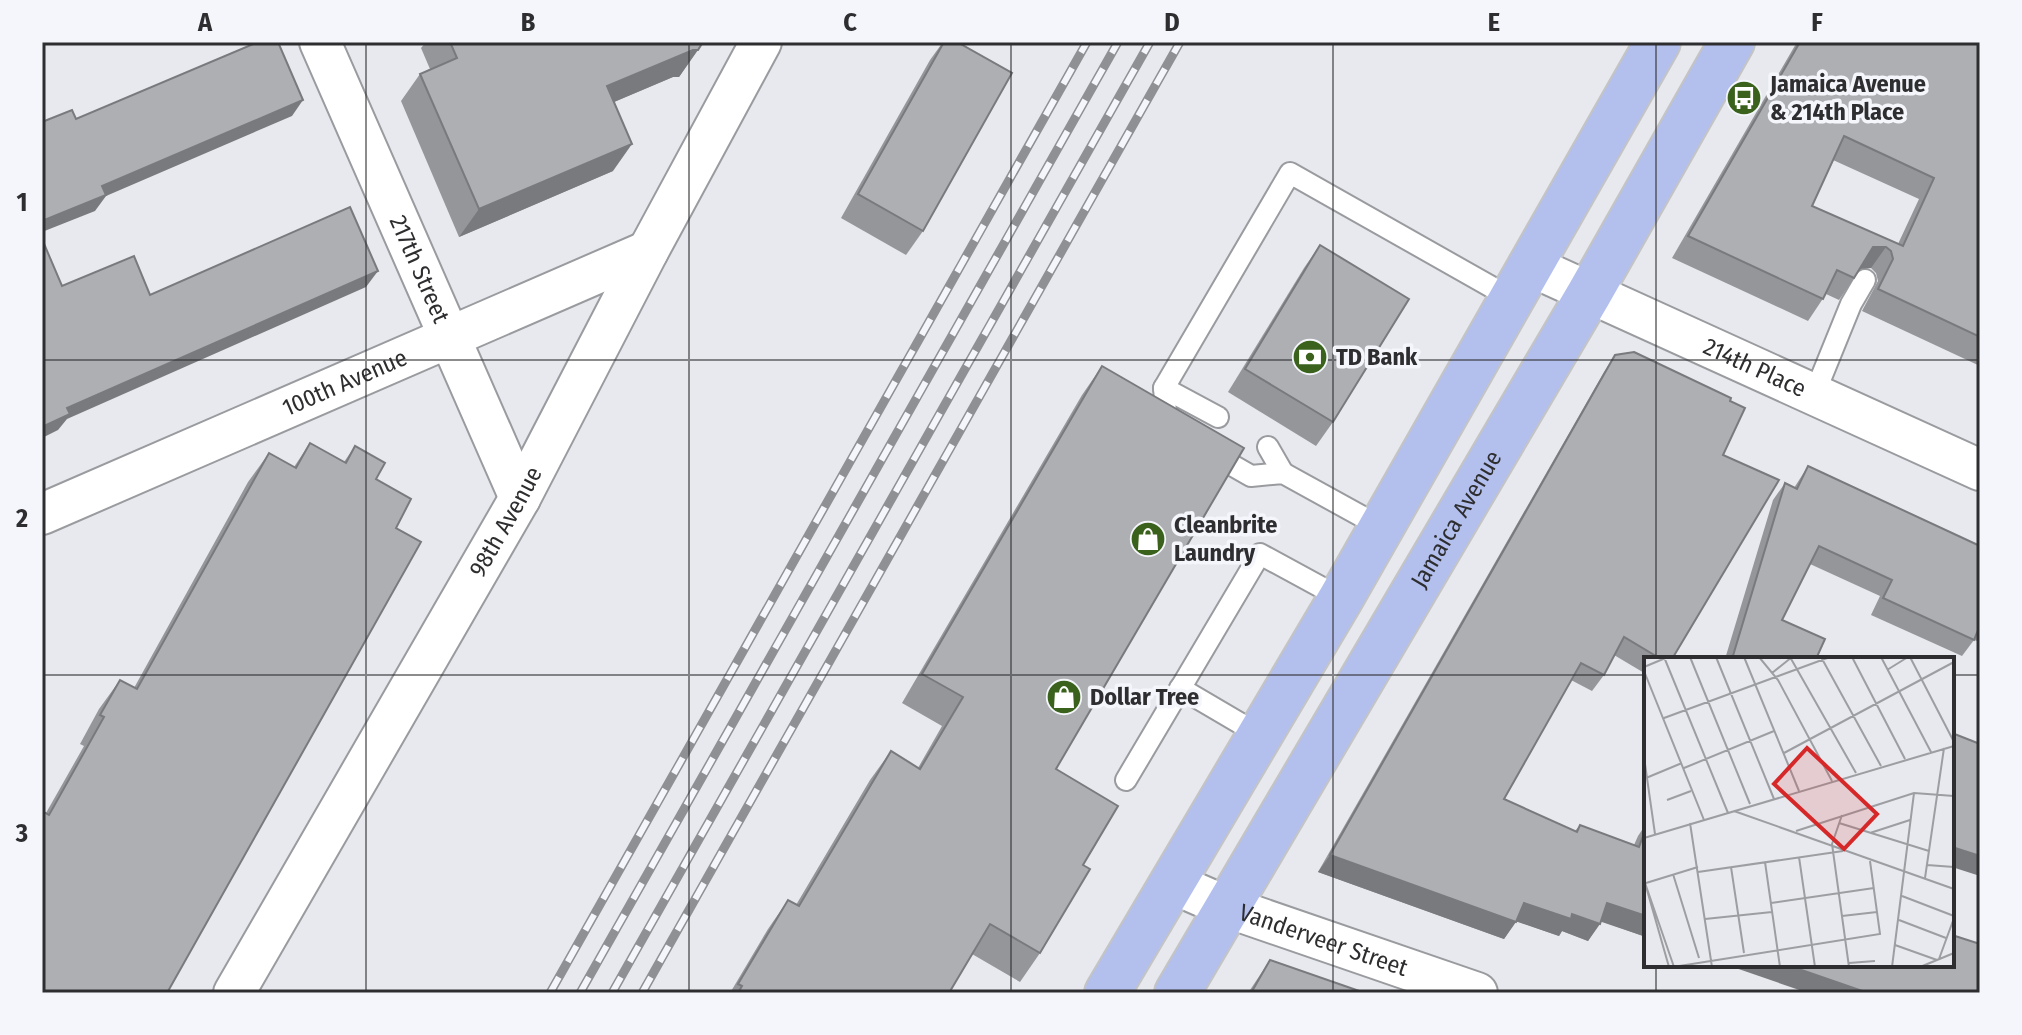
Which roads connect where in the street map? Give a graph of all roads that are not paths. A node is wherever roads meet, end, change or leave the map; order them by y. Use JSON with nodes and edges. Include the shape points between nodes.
{"nodes":[{"id":1,"x":320,"y":42,"type":"edge"},
{"id":2,"x":761,"y":42,"type":"edge"},
{"id":3,"x":1658,"y":42,"type":"edge"},
{"id":4,"x":1732,"y":42,"type":"edge"},
{"id":5,"x":648,"y":251,"type":"junction"},
{"id":6,"x":1865,"y":280,"type":"edge"},
{"id":7,"x":1520,"y":281,"type":"junction"},
{"id":8,"x":1589,"y":294,"type":"junction"},
{"id":9,"x":449,"y":336,"type":"junction"},
{"id":10,"x":1164,"y":388,"type":"junction"},
{"id":11,"x":1814,"y":395,"type":"junction"},
{"id":12,"x":1218,"y":417,"type":"dead end"},
{"id":13,"x":1268,"y":447,"type":"dead end"},
{"id":14,"x":1980,"y":470,"type":"edge"},
{"id":15,"x":1283,"y":473,"type":"junction"},
{"id":16,"x":520,"y":498,"type":"junction"},
{"id":17,"x":42,"y":514,"type":"edge"},
{"id":18,"x":1381,"y":527,"type":"junction"},
{"id":19,"x":1341,"y":598,"type":"junction"},
{"id":20,"x":1180,"y":688,"type":"junction"},
{"id":21,"x":1260,"y":735,"type":"junction"},
{"id":22,"x":1126,"y":780,"type":"dead end"},
{"id":23,"x":1172,"y":883,"type":"junction"},
{"id":24,"x":1227,"y":907,"type":"junction"},
{"id":25,"x":234,"y":993,"type":"edge"},
{"id":26,"x":1107,"y":993,"type":"edge"},
{"id":27,"x":1177,"y":993,"type":"edge"},
{"id":28,"x":1477,"y":993,"type":"edge"}],
"edges":[{"from":1,"to":9,"type":"street","name":"217th Street"},
{"from":2,"to":5,"type":"street","name":"98th Avenue"},
{"from":3,"to":7,"type":"main road"},
{"from":4,"to":8,"type":"main road","name":"Jamaica Avenue"},
{"from":5,"to":9,"type":"street","name":"100th Avenue"},
{"from":5,"to":16,"type":"street","name":"98th Avenue"},
{"from":6,"to":11,"type":"lane"},
{"from":7,"to":8,"type":"street","name":"214th Place"},
{"from":7,"to":10,"type":"lane","via":[[1290,173]]},
{"from":7,"to":18,"type":"main road"},
{"from":8,"to":11,"type":"street","name":"214th Place"},
{"from":8,"to":24,"type":"main road","name":"Jamaica Avenue"},
{"from":9,"to":16,"type":"street","name":"217th Street"},
{"from":9,"to":17,"type":"street","name":"100th Avenue"},
{"from":10,"to":12,"type":"lane"},
{"from":10,"to":15,"type":"lane","via":[[1166,412],[1190,440],[1251,476]]},
{"from":11,"to":14,"type":"street","name":"214th Place"},
{"from":13,"to":15,"type":"lane"},
{"from":15,"to":18,"type":"lane"},
{"from":16,"to":25,"type":"street","name":"98th Avenue"},
{"from":18,"to":19,"type":"main road"},
{"from":19,"to":20,"type":"lane","via":[[1260,554]]},
{"from":19,"to":21,"type":"main road"},
{"from":20,"to":21,"type":"lane"},
{"from":20,"to":22,"type":"lane"},
{"from":21,"to":23,"type":"main road"},
{"from":23,"to":24,"type":"street","name":"Vanderveer Street"},
{"from":23,"to":26,"type":"main road"},
{"from":24,"to":27,"type":"main road","name":"Jamaica Avenue"},
{"from":24,"to":28,"type":"street","name":"Vanderveer Street"}]}
